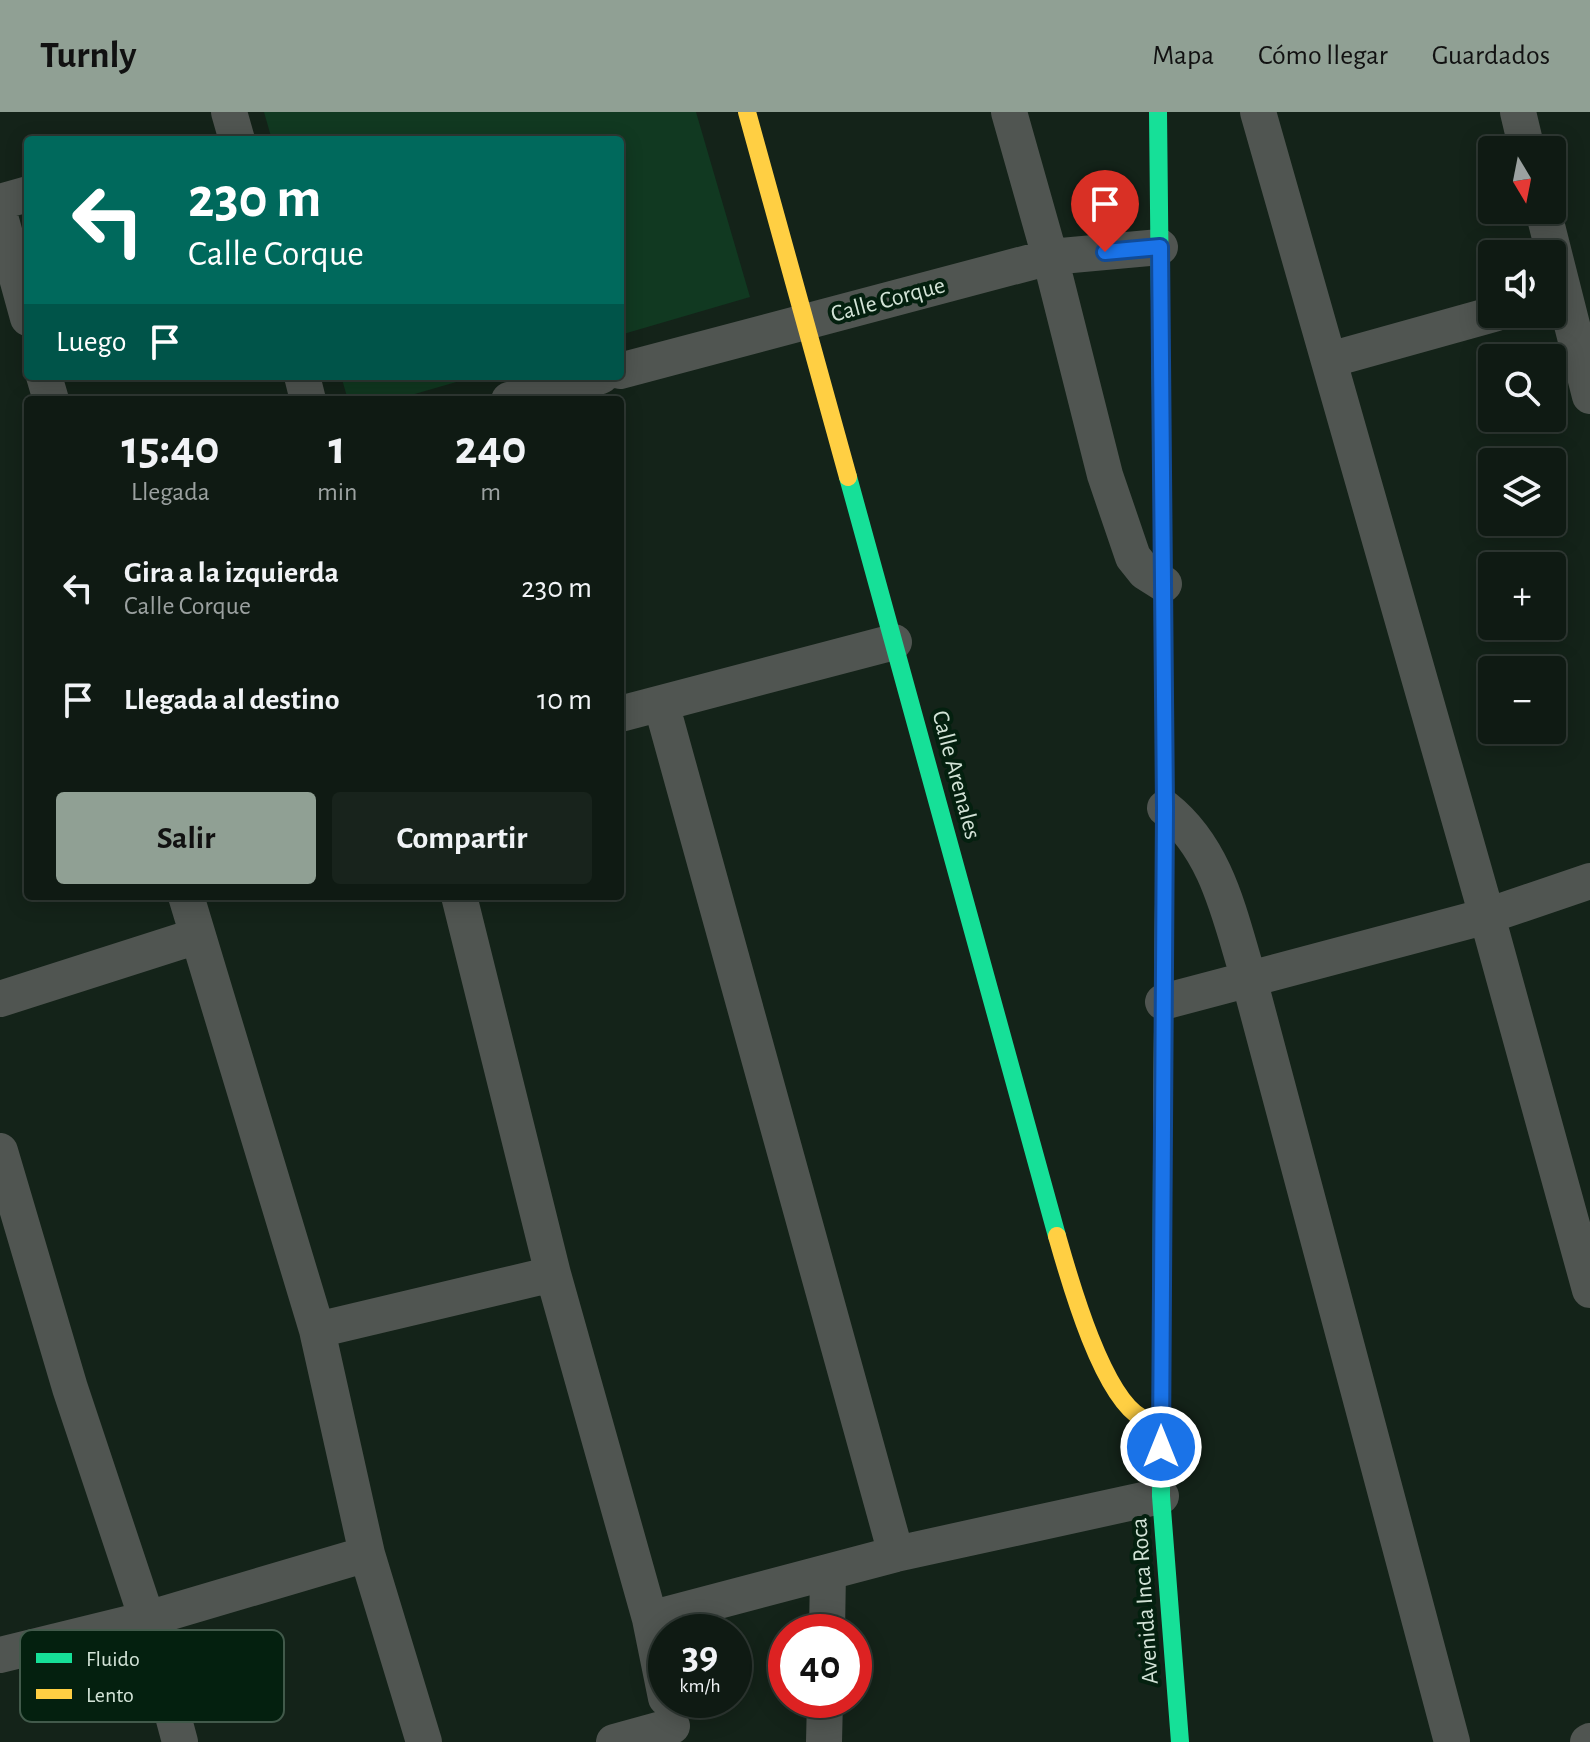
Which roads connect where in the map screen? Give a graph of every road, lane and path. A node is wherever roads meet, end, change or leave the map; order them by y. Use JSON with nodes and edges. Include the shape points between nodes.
{"nodes":[{"id":1,"x":747,"y":112,"type":"edge"},
{"id":2,"x":1009,"y":112,"type":"edge"},
{"id":3,"x":1158,"y":112,"type":"edge"},
{"id":4,"x":1258,"y":112,"type":"edge"},
{"id":5,"x":1518,"y":112,"type":"edge"},
{"id":6,"x":1524,"y":136,"type":"edge"},
{"id":7,"x":24,"y":195,"type":"edge"},
{"id":8,"x":0,"y":202,"type":"edge"},
{"id":9,"x":0,"y":216,"type":"edge"},
{"id":10,"x":1160,"y":247,"type":"junction"},
{"id":11,"x":1050,"y":257,"type":"junction"},
{"id":12,"x":24,"y":303,"type":"edge"},
{"id":13,"x":1478,"y":318,"type":"edge"},
{"id":14,"x":1566,"y":321,"type":"edge"},
{"id":15,"x":806,"y":322,"type":"junction"},
{"id":16,"x":1329,"y":360,"type":"junction"},
{"id":17,"x":624,"y":370,"type":"edge"},
{"id":18,"x":586,"y":380,"type":"edge"},
{"id":19,"x":524,"y":396,"type":"edge"},
{"id":20,"x":1590,"y":396,"type":"edge"},
{"id":21,"x":1164,"y":584,"type":"junction"},
{"id":22,"x":894,"y":642,"type":"junction"},
{"id":23,"x":661,"y":703,"type":"junction"},
{"id":24,"x":624,"y":713,"type":"edge"},
{"id":25,"x":1165,"y":808,"type":"junction"},
{"id":26,"x":1590,"y":881,"type":"edge"},
{"id":27,"x":187,"y":900,"type":"edge"},
{"id":28,"x":460,"y":900,"type":"edge"},
{"id":29,"x":1487,"y":916,"type":"junction"},
{"id":30,"x":197,"y":936,"type":"junction"},
{"id":31,"x":1249,"y":979,"type":"junction"},
{"id":32,"x":0,"y":999,"type":"edge"},
{"id":33,"x":1163,"y":1002,"type":"junction"},
{"id":34,"x":0,"y":1151,"type":"edge"},
{"id":35,"x":553,"y":1274,"type":"junction"},
{"id":36,"x":1590,"y":1290,"type":"edge"},
{"id":37,"x":317,"y":1330,"type":"junction"},
{"id":38,"x":1160,"y":1422,"type":"junction"},
{"id":39,"x":1161,"y":1496,"type":"junction"},
{"id":40,"x":367,"y":1554,"type":"junction"},
{"id":41,"x":896,"y":1554,"type":"junction"},
{"id":42,"x":828,"y":1572,"type":"junction"},
{"id":43,"x":649,"y":1614,"type":"edge"},
{"id":44,"x":669,"y":1614,"type":"edge"},
{"id":45,"x":827,"y":1614,"type":"edge"},
{"id":46,"x":147,"y":1619,"type":"junction"},
{"id":47,"x":102,"y":1630,"type":"edge"},
{"id":48,"x":150,"y":1630,"type":"edge"},
{"id":49,"x":20,"y":1650,"type":"edge"},
{"id":50,"x":0,"y":1655,"type":"edge"},
{"id":51,"x":668,"y":1718,"type":"edge"},
{"id":52,"x":825,"y":1718,"type":"edge"},
{"id":53,"x":175,"y":1722,"type":"edge"},
{"id":54,"x":180,"y":1742,"type":"edge"},
{"id":55,"x":424,"y":1742,"type":"edge"},
{"id":56,"x":614,"y":1742,"type":"edge"},
{"id":57,"x":824,"y":1742,"type":"edge"},
{"id":58,"x":1180,"y":1742,"type":"edge"},
{"id":59,"x":1452,"y":1742,"type":"edge"}],
"edges":[{"from":1,"to":15,"type":"street","name":"Calle Arenales"},
{"from":2,"to":11,"type":"street"},
{"from":3,"to":10,"type":"street","name":"Avenida Inca Roca"},
{"from":4,"to":16,"type":"street"},
{"from":5,"to":6,"type":"street"},
{"from":7,"to":8,"type":"street"},
{"from":9,"to":12,"type":"street"},
{"from":10,"to":11,"type":"street","name":"Calle Corque"},
{"from":10,"to":21,"type":"street","name":"Avenida Inca Roca"},
{"from":11,"to":15,"type":"street","name":"Calle Corque"},
{"from":11,"to":21,"type":"street","via":[[1122,527],[1133,557]]},
{"from":13,"to":16,"type":"street"},
{"from":14,"to":20,"type":"street"},
{"from":15,"to":17,"type":"street","name":"Calle Corque"},
{"from":15,"to":22,"type":"street","name":"Calle Arenales"},
{"from":16,"to":29,"type":"street"},
{"from":18,"to":19,"type":"street"},
{"from":21,"to":25,"type":"street","name":"Avenida Inca Roca"},
{"from":22,"to":23,"type":"street"},
{"from":22,"to":38,"type":"street","name":"Calle Arenales","via":[[1077,1308],[1120,1393],[1140,1417]]},
{"from":23,"to":24,"type":"street"},
{"from":23,"to":41,"type":"street"},
{"from":25,"to":31,"type":"street","via":[[1182,822],[1211,863]]},
{"from":25,"to":33,"type":"street","name":"Avenida Inca Roca"},
{"from":26,"to":29,"type":"street"},
{"from":27,"to":30,"type":"street"},
{"from":28,"to":35,"type":"street"},
{"from":29,"to":31,"type":"street"},
{"from":29,"to":36,"type":"street"},
{"from":30,"to":32,"type":"street"},
{"from":30,"to":37,"type":"street"},
{"from":31,"to":33,"type":"street"},
{"from":31,"to":59,"type":"street"},
{"from":33,"to":38,"type":"street","name":"Avenida Inca Roca"},
{"from":34,"to":46,"type":"street","via":[[70,1388]]},
{"from":35,"to":37,"type":"street"},
{"from":35,"to":43,"type":"street"},
{"from":37,"to":40,"type":"street"},
{"from":38,"to":39,"type":"street","name":"Avenida Inca Roca"},
{"from":39,"to":41,"type":"street"},
{"from":39,"to":58,"type":"street","name":"Avenida Inca Roca"},
{"from":40,"to":46,"type":"street"},
{"from":40,"to":55,"type":"street"},
{"from":41,"to":42,"type":"street"},
{"from":42,"to":44,"type":"street"},
{"from":42,"to":45,"type":"street"},
{"from":46,"to":47,"type":"street"},
{"from":46,"to":48,"type":"street"},
{"from":49,"to":50,"type":"street"},
{"from":51,"to":56,"type":"street"},
{"from":52,"to":57,"type":"street"},
{"from":53,"to":54,"type":"street"}]}
